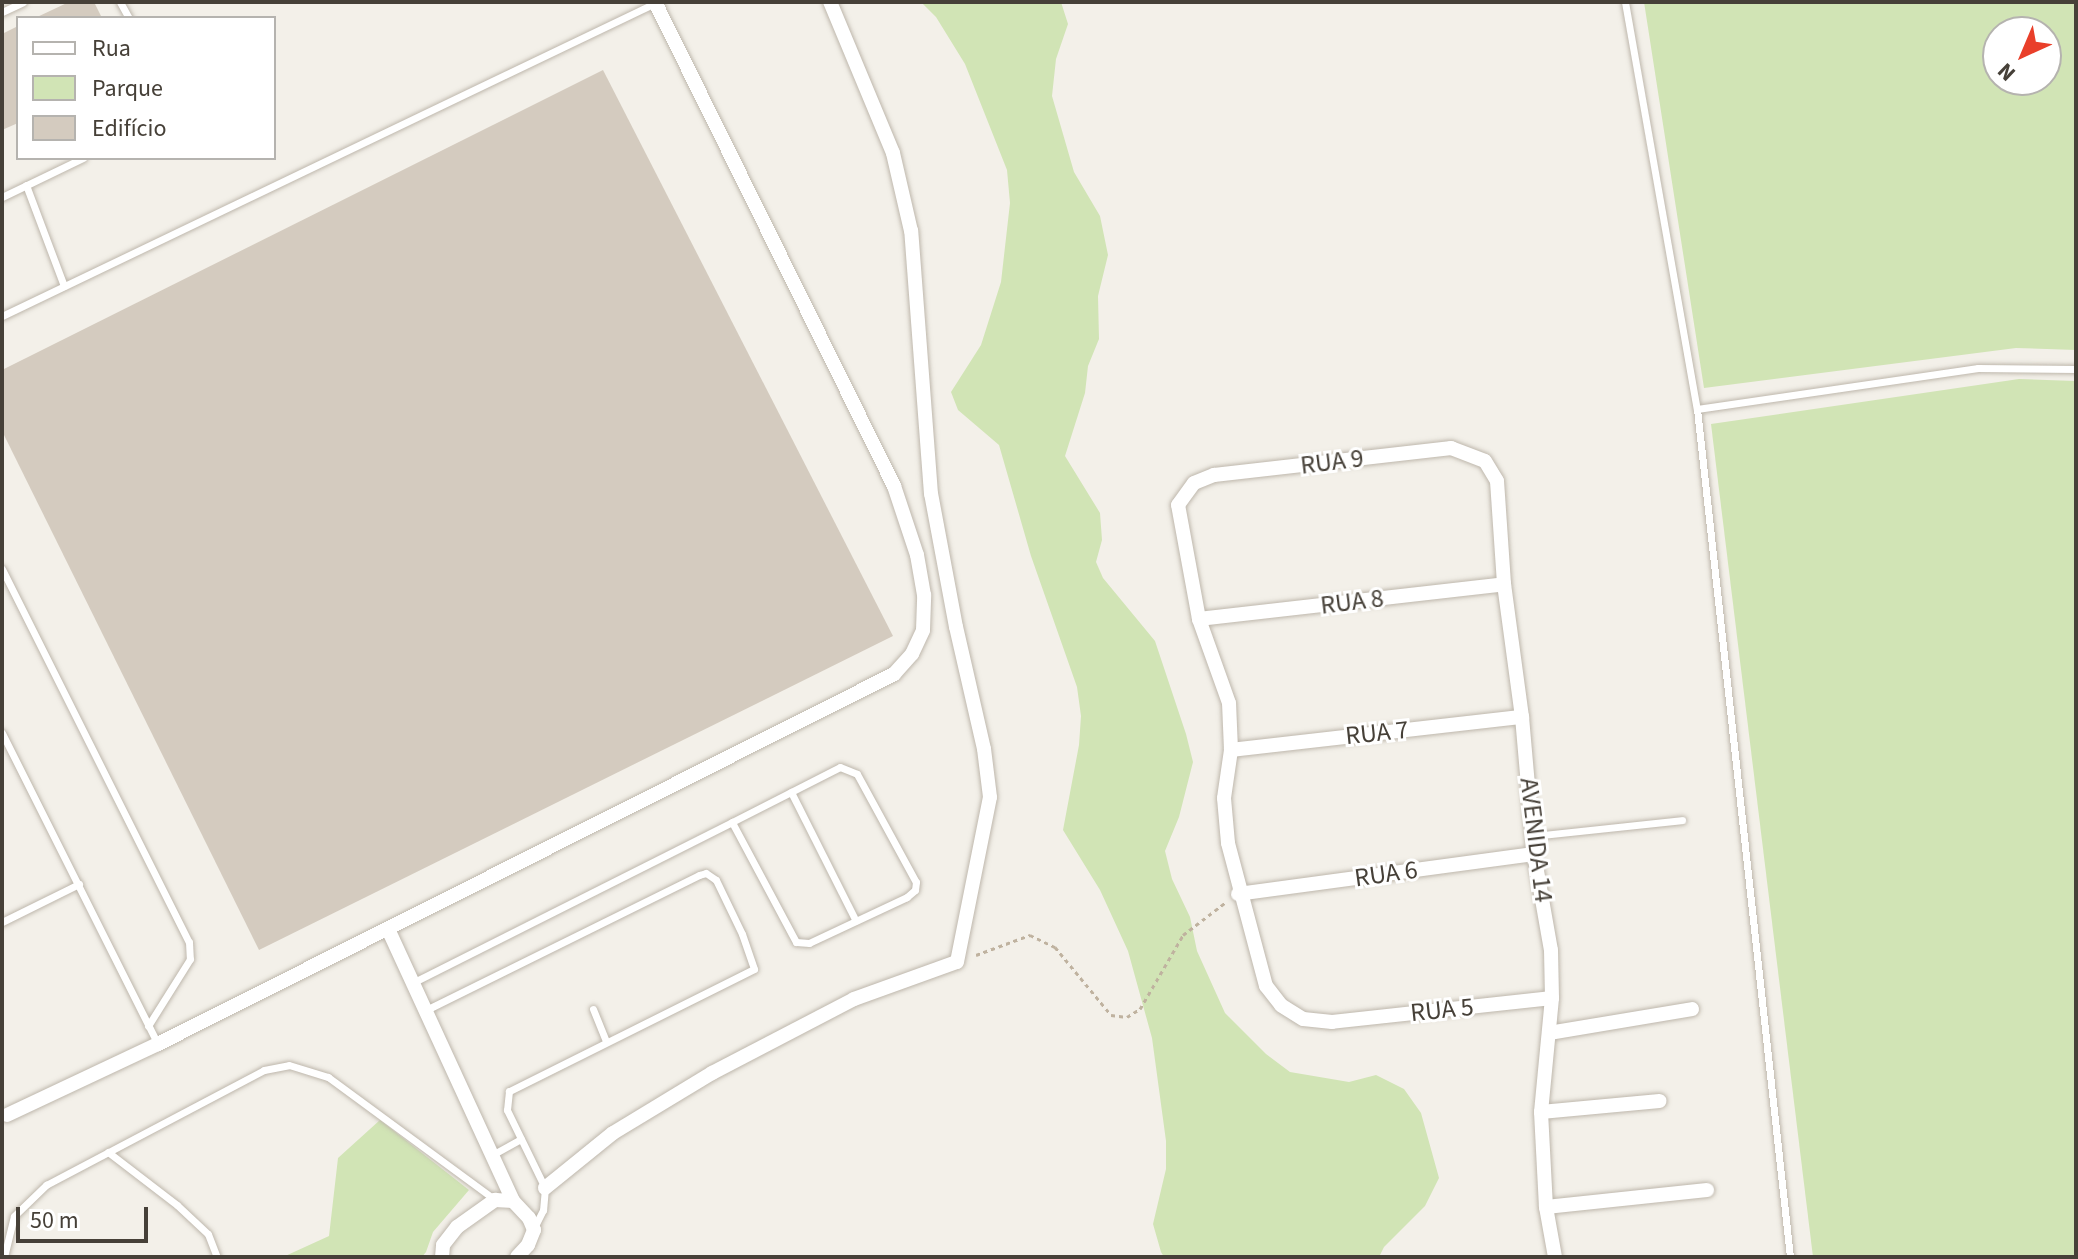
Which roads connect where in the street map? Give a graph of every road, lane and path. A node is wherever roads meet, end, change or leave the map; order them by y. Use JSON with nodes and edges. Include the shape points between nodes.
{"nodes":[{"id":1,"x":23,"y":2,"type":"edge"},
{"id":2,"x":830,"y":2,"type":"edge"},
{"id":3,"x":1625,"y":2,"type":"edge"},
{"id":4,"x":655,"y":3,"type":"edge"},
{"id":5,"x":2,"y":12,"type":"edge"},
{"id":6,"x":79,"y":160,"type":"edge"},
{"id":7,"x":26,"y":185,"type":"junction"},
{"id":8,"x":2,"y":197,"type":"edge"},
{"id":9,"x":64,"y":286,"type":"junction"},
{"id":10,"x":2,"y":316,"type":"edge"},
{"id":11,"x":2076,"y":369,"type":"edge"},
{"id":12,"x":1697,"y":409,"type":"junction"},
{"id":13,"x":1451,"y":448,"type":"joint"},
{"id":14,"x":1214,"y":475,"type":"joint"},
{"id":15,"x":2,"y":569,"type":"edge"},
{"id":16,"x":1504,"y":584,"type":"junction"},
{"id":17,"x":1199,"y":619,"type":"junction"},
{"id":18,"x":1522,"y":717,"type":"junction"},
{"id":19,"x":2,"y":733,"type":"edge"},
{"id":20,"x":1231,"y":750,"type":"junction"},
{"id":21,"x":791,"y":792,"type":"junction"},
{"id":22,"x":1682,"y":820,"type":"dead end"},
{"id":23,"x":732,"y":822,"type":"junction"},
{"id":24,"x":1532,"y":837,"type":"junction"},
{"id":25,"x":1534,"y":854,"type":"junction"},
{"id":26,"x":79,"y":884,"type":"junction"},
{"id":27,"x":1238,"y":894,"type":"junction"},
{"id":28,"x":856,"y":921,"type":"junction"},
{"id":29,"x":2,"y":922,"type":"edge"},
{"id":30,"x":388,"y":929,"type":"junction"},
{"id":31,"x":957,"y":962,"type":"junction"},
{"id":32,"x":412,"y":983,"type":"junction"},
{"id":33,"x":1552,"y":998,"type":"junction"},
{"id":34,"x":593,"y":1009,"type":"dead end"},
{"id":35,"x":1692,"y":1009,"type":"dead end"},
{"id":36,"x":426,"y":1010,"type":"junction"},
{"id":37,"x":148,"y":1026,"type":"junction"},
{"id":38,"x":1549,"y":1033,"type":"junction"},
{"id":39,"x":606,"y":1042,"type":"junction"},
{"id":40,"x":158,"y":1044,"type":"junction"},
{"id":41,"x":1659,"y":1101,"type":"dead end"},
{"id":42,"x":1541,"y":1112,"type":"junction"},
{"id":43,"x":4,"y":1113,"type":"edge"},
{"id":44,"x":521,"y":1139,"type":"junction"},
{"id":45,"x":108,"y":1152,"type":"junction"},
{"id":46,"x":492,"y":1155,"type":"junction"},
{"id":47,"x":545,"y":1188,"type":"junction"},
{"id":48,"x":1707,"y":1190,"type":"dead end"},
{"id":49,"x":495,"y":1200,"type":"junction"},
{"id":50,"x":513,"y":1201,"type":"junction"},
{"id":51,"x":1546,"y":1207,"type":"junction"},
{"id":52,"x":534,"y":1230,"type":"junction"},
{"id":53,"x":4,"y":1257,"type":"edge"},
{"id":54,"x":217,"y":1257,"type":"edge"},
{"id":55,"x":442,"y":1257,"type":"edge"},
{"id":56,"x":517,"y":1257,"type":"edge"},
{"id":57,"x":1555,"y":1257,"type":"edge"},
{"id":58,"x":1790,"y":1257,"type":"edge"}],
"edges":[{"from":1,"to":5,"type":"lane"},
{"from":2,"to":31,"type":"street","via":[[893,153],[911,231],[931,494],[984,749],[990,797]]},
{"from":3,"to":12,"type":"lane"},
{"from":4,"to":9,"type":"lane"},
{"from":4,"to":30,"type":"street","via":[[894,486],[917,555],[923,630],[912,654],[894,674]]},
{"from":6,"to":7,"type":"lane"},
{"from":7,"to":8,"type":"lane"},
{"from":7,"to":9,"type":"lane"},
{"from":9,"to":10,"type":"lane"},
{"from":11,"to":12,"type":"lane","via":[[1978,368]]},
{"from":12,"to":58,"type":"lane"},
{"from":13,"to":14,"type":"street","name":"RUA 9"},
{"from":13,"to":16,"type":"street","name":"AVENIDA 14","via":[[1485,461],[1497,481]]},
{"from":14,"to":17,"type":"street","name":"RUA 5","via":[[1194,483],[1178,505]]},
{"from":15,"to":37,"type":"lane","via":[[189,942],[190,959]]},
{"from":16,"to":17,"type":"street","name":"RUA 8"},
{"from":16,"to":18,"type":"street","name":"AVENIDA 14"},
{"from":17,"to":20,"type":"street","name":"RUA 5","via":[[1229,703]]},
{"from":18,"to":20,"type":"street","name":"RUA 7"},
{"from":18,"to":24,"type":"street","name":"AVENIDA 14"},
{"from":19,"to":26,"type":"lane"},
{"from":20,"to":27,"type":"street","name":"RUA 5","via":[[1224,798]]},
{"from":21,"to":23,"type":"lane"},
{"from":21,"to":28,"type":"lane"},
{"from":21,"to":28,"type":"lane","via":[[840,767],[857,774],[916,882],[907,897]]},
{"from":22,"to":24,"type":"lane"},
{"from":23,"to":28,"type":"lane","via":[[796,942],[809,943]]},
{"from":23,"to":32,"type":"lane"},
{"from":24,"to":25,"type":"street","name":"AVENIDA 14"},
{"from":25,"to":27,"type":"street","name":"RUA 6"},
{"from":25,"to":33,"type":"street","name":"AVENIDA 14","via":[[1551,950]]},
{"from":26,"to":29,"type":"lane"},
{"from":26,"to":37,"type":"lane"},
{"from":27,"to":31,"type":"path","via":[[1183,935],[1140,1009],[1127,1017],[1111,1015],[1055,947],[1030,935]]},
{"from":27,"to":33,"type":"street","name":"RUA 5","via":[[1266,986],[1281,1005],[1303,1019],[1332,1022]]},
{"from":30,"to":32,"type":"street"},
{"from":30,"to":40,"type":"street"},
{"from":31,"to":47,"type":"street","via":[[854,999],[712,1073],[613,1133]]},
{"from":32,"to":36,"type":"street"},
{"from":33,"to":38,"type":"street","name":"AVENIDA 14"},
{"from":34,"to":39,"type":"lane"},
{"from":35,"to":38,"type":"street"},
{"from":36,"to":39,"type":"lane","via":[[699,875],[711,875],[754,969]]},
{"from":36,"to":46,"type":"street"},
{"from":37,"to":40,"type":"lane"},
{"from":38,"to":42,"type":"street","name":"AVENIDA 14"},
{"from":39,"to":44,"type":"lane","via":[[509,1091],[507,1110]]},
{"from":40,"to":43,"type":"street"},
{"from":41,"to":42,"type":"street"},
{"from":42,"to":51,"type":"street","name":"AVENIDA 14"},
{"from":44,"to":46,"type":"lane"},
{"from":44,"to":47,"type":"lane"},
{"from":45,"to":49,"type":"lane","via":[[264,1070],[289,1065],[328,1077]]},
{"from":45,"to":53,"type":"lane","via":[[27,1200],[10,1226]]},
{"from":45,"to":54,"type":"lane","via":[[208,1234]]},
{"from":46,"to":50,"type":"street"},
{"from":47,"to":52,"type":"lane"},
{"from":48,"to":51,"type":"street"},
{"from":49,"to":50,"type":"street"},
{"from":49,"to":55,"type":"street","via":[[457,1227],[443,1245]]},
{"from":50,"to":52,"type":"street"},
{"from":51,"to":57,"type":"street","name":"AVENIDA 14"},
{"from":52,"to":56,"type":"street"}]}
